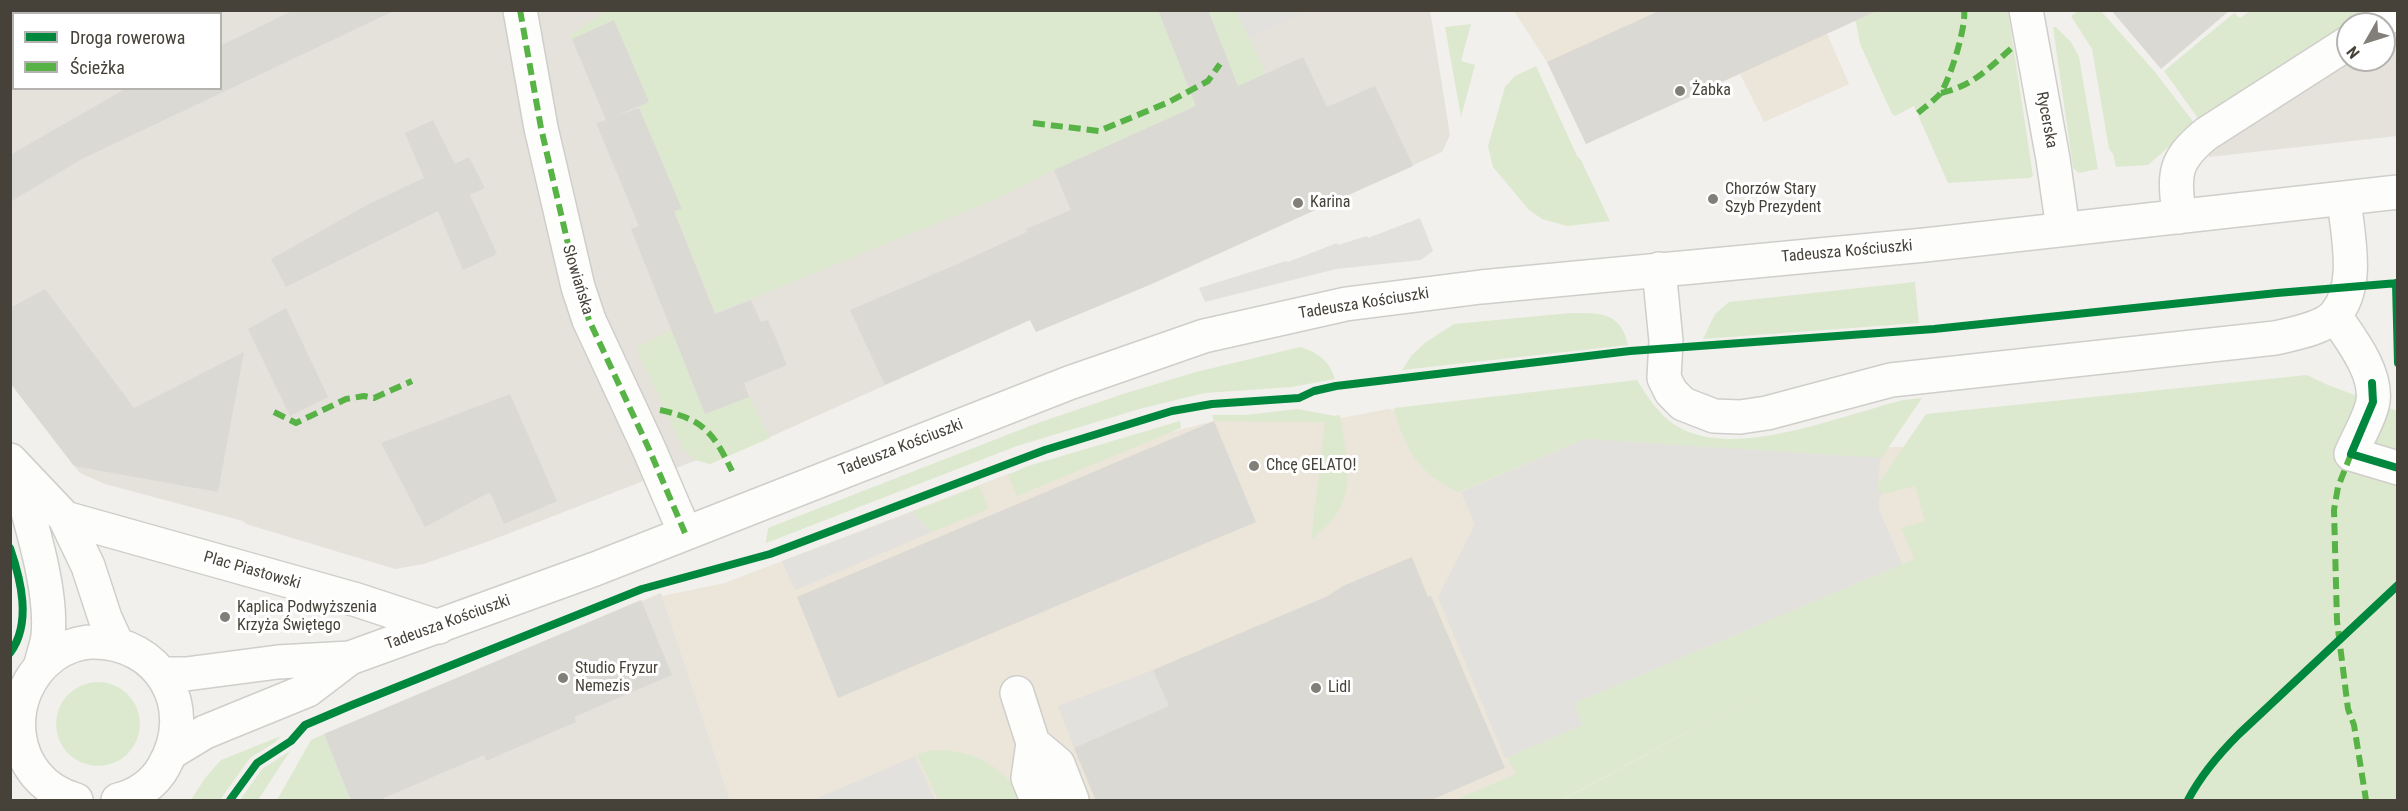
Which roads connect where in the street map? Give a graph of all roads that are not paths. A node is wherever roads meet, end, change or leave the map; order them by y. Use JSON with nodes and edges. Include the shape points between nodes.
{"nodes":[{"id":1,"x":520,"y":10,"type":"edge"},
{"id":2,"x":2026,"y":10,"type":"edge"},
{"id":3,"x":2336,"y":51,"type":"edge"},
{"id":4,"x":2397,"y":192,"type":"edge"},
{"id":5,"x":2344,"y":198,"type":"junction"},
{"id":6,"x":2179,"y":217,"type":"junction"},
{"id":7,"x":2063,"y":229,"type":"junction"},
{"id":8,"x":1659,"y":269,"type":"junction"},
{"id":9,"x":2335,"y":316,"type":"junction"},
{"id":10,"x":13,"y":464,"type":"edge"},
{"id":11,"x":2397,"y":468,"type":"edge"},
{"id":12,"x":65,"y":518,"type":"junction"},
{"id":13,"x":685,"y":533,"type":"junction"},
{"id":14,"x":439,"y":627,"type":"junction"},
{"id":15,"x":117,"y":644,"type":"junction"},
{"id":16,"x":350,"y":658,"type":"junction"},
{"id":17,"x":41,"y":664,"type":"junction"},
{"id":18,"x":162,"y":674,"type":"junction"},
{"id":19,"x":1017,"y":693,"type":"dead end"},
{"id":20,"x":15,"y":702,"type":"edge"},
{"id":21,"x":1033,"y":742,"type":"junction"},
{"id":22,"x":162,"y":776,"type":"edge"},
{"id":23,"x":51,"y":791,"type":"edge"},
{"id":24,"x":118,"y":801,"type":"edge"},
{"id":25,"x":1037,"y":801,"type":"edge"},
{"id":26,"x":1072,"y":801,"type":"edge"}],
"edges":[{"from":1,"to":13,"type":"street","name":"Słowiańska","via":[[541,128],[578,287],[589,320]]},
{"from":2,"to":7,"type":"street","name":"Rycerska"},
{"from":3,"to":6,"type":"street","via":[[2194,144],[2176,171]]},
{"from":4,"to":5,"type":"street","name":"Tadeusza Kościuszki"},
{"from":5,"to":6,"type":"street","name":"Tadeusza Kościuszki"},
{"from":5,"to":9,"type":"street","via":[[2350,255],[2348,287]]},
{"from":6,"to":7,"type":"street","name":"Tadeusza Kościuszki"},
{"from":7,"to":8,"type":"street","name":"Tadeusza Kościuszki","via":[[1925,246]]},
{"from":8,"to":9,"type":"street","via":[[1666,341],[1664,378],[1683,404],[1713,416],[1767,413],[1900,378],[2275,338],[2311,329]]},
{"from":8,"to":13,"type":"street","name":"Tadeusza Kościuszki","via":[[1346,304],[1204,336],[1069,383]]},
{"from":9,"to":11,"type":"street","via":[[2361,355],[2372,384],[2373,402],[2351,454]]},
{"from":10,"to":12,"type":"street"},
{"from":10,"to":17,"type":"street","via":[[45,590],[48,636]]},
{"from":12,"to":14,"type":"street","name":"Plac Piastowski"},
{"from":12,"to":15,"type":"street"},
{"from":13,"to":14,"type":"street","name":"Tadeusza Kościuszki"},
{"from":14,"to":16,"type":"street","name":"Tadeusza Kościuszki"},
{"from":15,"to":17,"type":"street","via":[[90,642],[64,648]]},
{"from":15,"to":18,"type":"street","via":[[142,655]]},
{"from":16,"to":18,"type":"street","name":"Tadeusza Kościuszki"},
{"from":16,"to":22,"type":"street","name":"Tadeusza Kościuszki","via":[[308,690],[205,732]]},
{"from":17,"to":20,"type":"street"},
{"from":18,"to":22,"type":"street","via":[[174,698],[178,725]]},
{"from":19,"to":21,"type":"street"},
{"from":20,"to":23,"type":"street","via":[[21,752]]},
{"from":21,"to":25,"type":"street","via":[[1028,778]]},
{"from":21,"to":26,"type":"street","via":[[1058,764]]},
{"from":22,"to":24,"type":"street","name":"Tadeusza Kościuszki"}]}
